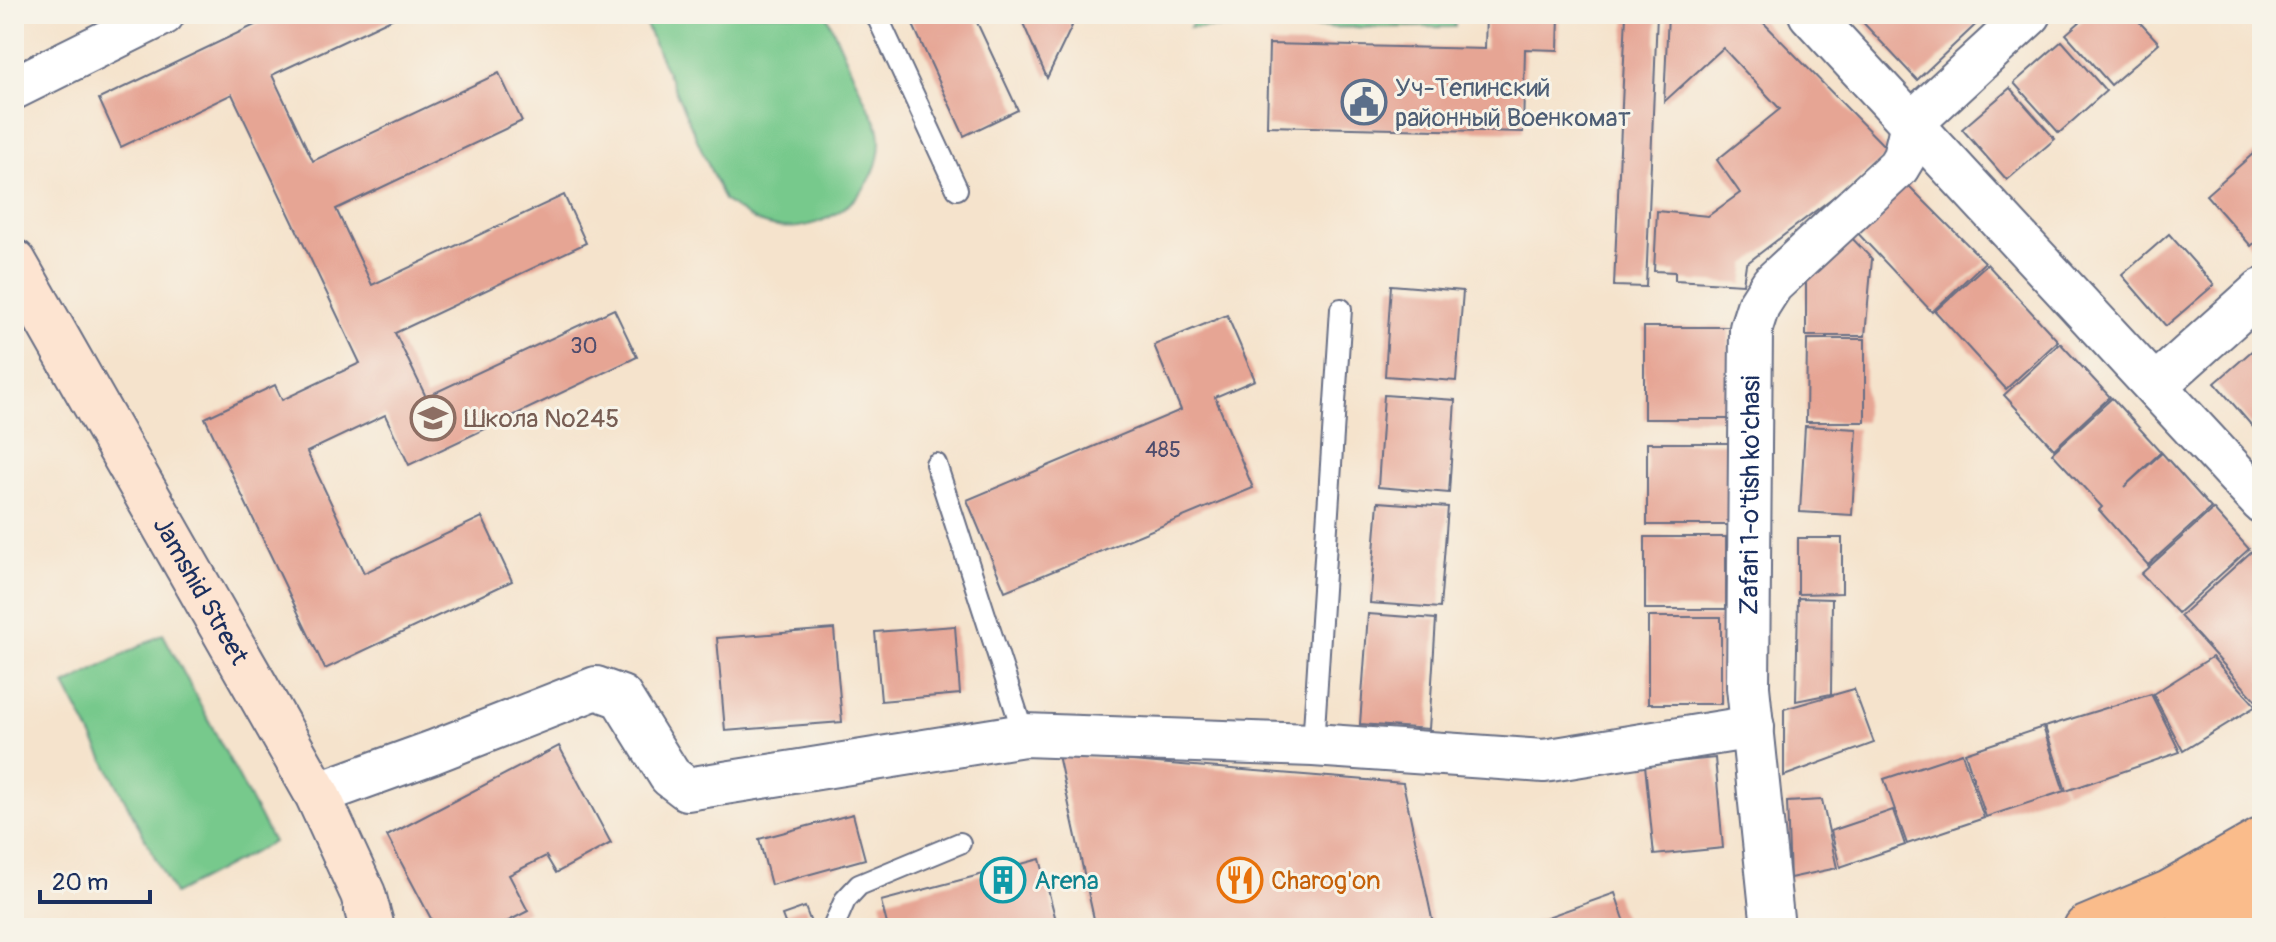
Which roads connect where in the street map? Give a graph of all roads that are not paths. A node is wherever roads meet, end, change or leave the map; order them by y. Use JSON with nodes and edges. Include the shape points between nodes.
{"nodes":[{"id":1,"x":163,"y":14,"type":"edge"},
{"id":2,"x":876,"y":14,"type":"edge"},
{"id":3,"x":1810,"y":14,"type":"edge"},
{"id":4,"x":2030,"y":14,"type":"edge"},
{"id":5,"x":14,"y":88,"type":"edge"},
{"id":6,"x":1912,"y":123,"type":"junction"},
{"id":7,"x":957,"y":189,"type":"dead end"},
{"id":8,"x":14,"y":262,"type":"edge"},
{"id":9,"x":2262,"y":290,"type":"edge"},
{"id":10,"x":1341,"y":309,"type":"dead end"},
{"id":11,"x":2156,"y":385,"type":"junction"},
{"id":12,"x":936,"y":464,"type":"dead end"},
{"id":13,"x":2262,"y":502,"type":"edge"},
{"id":14,"x":1753,"y":727,"type":"junction"},
{"id":15,"x":1024,"y":735,"type":"junction"},
{"id":16,"x":1313,"y":745,"type":"junction"},
{"id":17,"x":317,"y":794,"type":"junction"},
{"id":18,"x":2262,"y":840,"type":"edge"},
{"id":19,"x":960,"y":843,"type":"dead end"},
{"id":20,"x":2262,"y":887,"type":"edge"},
{"id":21,"x":372,"y":928,"type":"edge"},
{"id":22,"x":833,"y":928,"type":"edge"},
{"id":23,"x":1773,"y":928,"type":"edge"},
{"id":24,"x":2086,"y":928,"type":"edge"},
{"id":25,"x":2187,"y":928,"type":"edge"}],
"edges":[{"from":1,"to":5,"type":"street"},
{"from":2,"to":7,"type":"lane"},
{"from":3,"to":6,"type":"street"},
{"from":4,"to":6,"type":"street"},
{"from":6,"to":11,"type":"street"},
{"from":6,"to":14,"type":"street","name":"Zafari 1-o'tish ko'chasi","via":[[1898,167],[1772,284],[1751,328],[1748,687]]},
{"from":8,"to":17,"type":"street","name":"Jamshid Street"},
{"from":9,"to":11,"type":"street"},
{"from":10,"to":16,"type":"lane"},
{"from":11,"to":13,"type":"street"},
{"from":12,"to":15,"type":"lane"},
{"from":14,"to":16,"type":"street","via":[[1544,761]]},
{"from":14,"to":23,"type":"street","name":"Zafari 1-o'tish ko'chasi"},
{"from":15,"to":16,"type":"street"},
{"from":15,"to":17,"type":"street","via":[[687,789],[670,776],[621,697],[596,688]]},
{"from":17,"to":21,"type":"street","name":"Jamshid Street","via":[[363,894]]},
{"from":18,"to":24,"type":"main road","via":[[2181,887]]},
{"from":19,"to":22,"type":"lane","via":[[859,885],[845,900]]},
{"from":20,"to":25,"type":"main road"}]}
